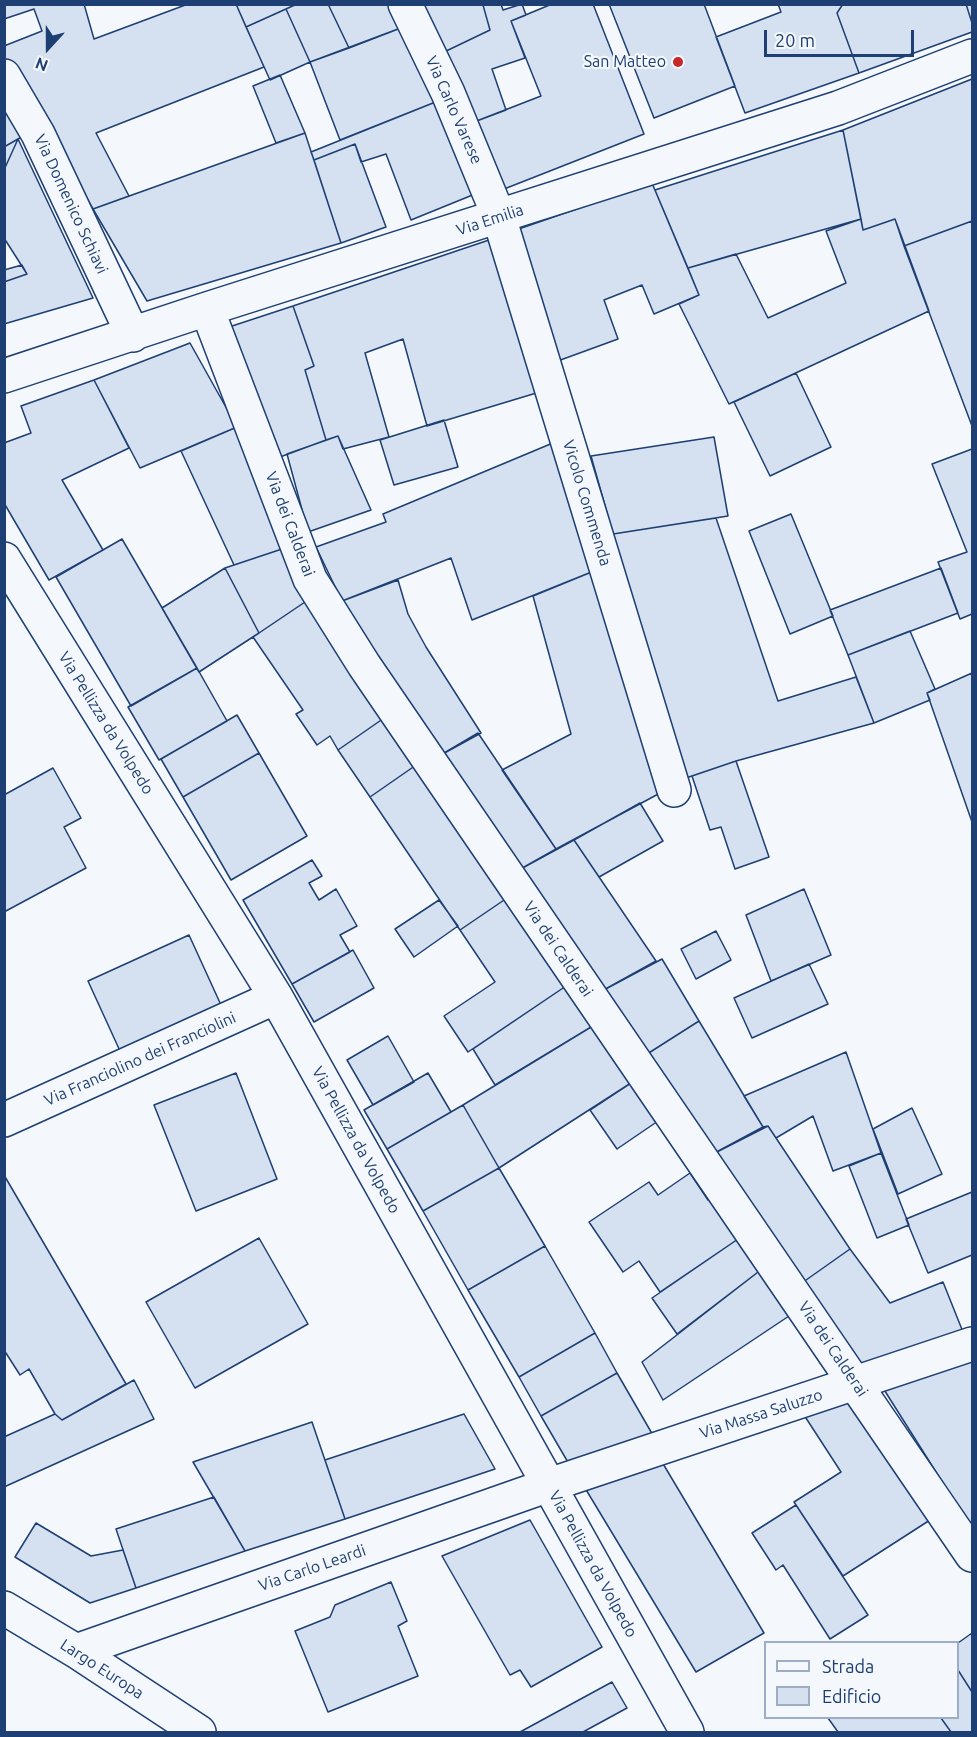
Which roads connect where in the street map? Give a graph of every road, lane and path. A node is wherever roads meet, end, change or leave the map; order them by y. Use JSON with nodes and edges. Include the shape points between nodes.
{"nodes":[{"id":1,"x":405,"y":4,"type":"edge"},
{"id":2,"x":972,"y":56,"type":"edge"},
{"id":3,"x":4,"y":76,"type":"edge"},
{"id":4,"x":499,"y":217,"type":"junction"},
{"id":5,"x":207,"y":309,"type":"junction"},
{"id":6,"x":133,"y":335,"type":"junction"},
{"id":7,"x":4,"y":376,"type":"edge"},
{"id":8,"x":4,"y":559,"type":"edge"},
{"id":9,"x":674,"y":790,"type":"dead end"},
{"id":10,"x":276,"y":998,"type":"junction"},
{"id":11,"x":4,"y":1120,"type":"edge"},
{"id":12,"x":972,"y":1344,"type":"edge"},
{"id":13,"x":856,"y":1383,"type":"junction"},
{"id":14,"x":549,"y":1485,"type":"junction"},
{"id":15,"x":972,"y":1555,"type":"edge"},
{"id":16,"x":4,"y":1608,"type":"edge"},
{"id":17,"x":76,"y":1651,"type":"junction"},
{"id":18,"x":199,"y":1732,"type":"edge"},
{"id":19,"x":687,"y":1732,"type":"edge"}],
"edges":[{"from":1,"to":4,"type":"street","name":"Via Carlo Varese","via":[[448,93]]},
{"from":2,"to":4,"type":"street","name":"Via Emilia","via":[[838,108]]},
{"from":3,"to":6,"type":"street","name":"Via Domenico Schiavi","via":[[38,134]]},
{"from":4,"to":5,"type":"street","name":"Via Emilia"},
{"from":4,"to":9,"type":"street","name":"Vicolo Commenda"},
{"from":5,"to":6,"type":"street","name":"Via Emilia"},
{"from":5,"to":13,"type":"street","name":"Via dei Calderai","via":[[310,579],[364,665]]},
{"from":6,"to":7,"type":"street","name":"Via Emilia"},
{"from":8,"to":10,"type":"street","name":"Via Pellizza da Volpedo"},
{"from":10,"to":11,"type":"street","name":"Via Franciolino dei Franciolini"},
{"from":10,"to":14,"type":"street","name":"Via Pellizza da Volpedo"},
{"from":12,"to":13,"type":"street","name":"Via Massa Saluzzo"},
{"from":13,"to":14,"type":"street","name":"Via Massa Saluzzo"},
{"from":13,"to":15,"type":"street","name":"Via dei Calderai"},
{"from":14,"to":17,"type":"street","name":"Via Carlo Leardi"},
{"from":14,"to":19,"type":"street","name":"Via Pellizza da Volpedo"},
{"from":16,"to":17,"type":"street","name":"Largo Europa"},
{"from":17,"to":18,"type":"street","name":"Largo Europa"}]}
